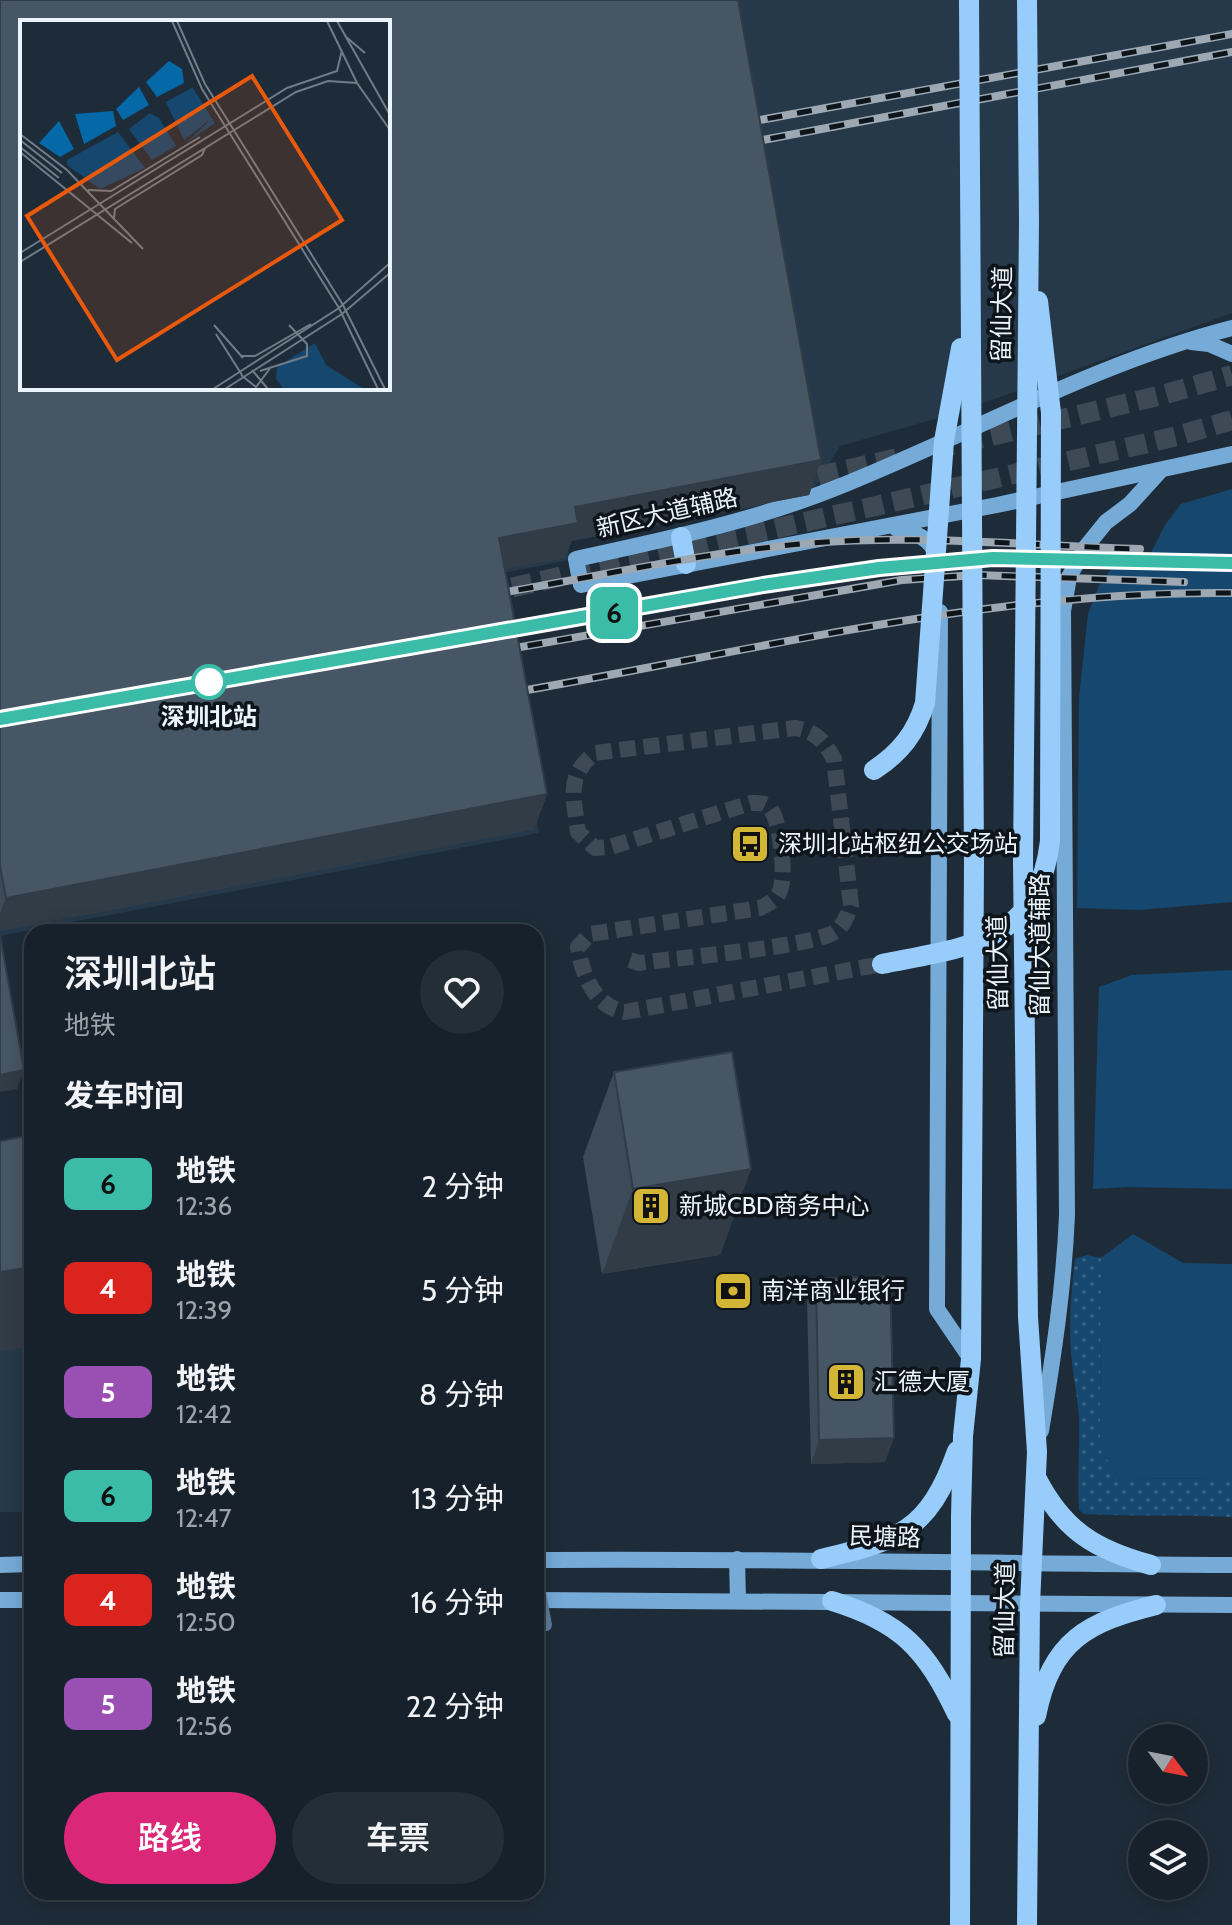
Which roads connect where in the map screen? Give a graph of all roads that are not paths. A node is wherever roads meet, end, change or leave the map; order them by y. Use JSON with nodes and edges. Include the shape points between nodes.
{"nodes":[{"id":1,"x":969,"y":0,"type":"edge"},
{"id":2,"x":1027,"y":0,"type":"edge"},
{"id":3,"x":1029,"y":221,"type":"junction"},
{"id":4,"x":970,"y":293,"type":"junction"},
{"id":5,"x":1232,"y":328,"type":"edge"},
{"id":6,"x":1181,"y":341,"type":"junction"},
{"id":7,"x":1232,"y":354,"type":"edge"},
{"id":8,"x":1231,"y":452,"type":"edge"},
{"id":9,"x":1160,"y":471,"type":"junction"},
{"id":10,"x":883,"y":528,"type":"junction"},
{"id":11,"x":681,"y":537,"type":"junction"},
{"id":12,"x":686,"y":564,"type":"junction"},
{"id":13,"x":874,"y":770,"type":"dead end"},
{"id":14,"x":882,"y":964,"type":"tunnel mouth"},
{"id":15,"x":971,"y":1359,"type":"junction"},
{"id":16,"x":963,"y":1436,"type":"junction"},
{"id":17,"x":1037,"y":1452,"type":"junction"},
{"id":18,"x":1036,"y":1477,"type":"junction"},
{"id":19,"x":737,"y":1559,"type":"junction"},
{"id":20,"x":821,"y":1559,"type":"junction"},
{"id":21,"x":544,"y":1560,"type":"edge"},
{"id":22,"x":24,"y":1564,"type":"edge"},
{"id":23,"x":960,"y":1564,"type":"junction"},
{"id":24,"x":1032,"y":1564,"type":"junction"},
{"id":25,"x":0,"y":1565,"type":"edge"},
{"id":26,"x":1151,"y":1565,"type":"junction"},
{"id":27,"x":1232,"y":1565,"type":"edge"},
{"id":28,"x":0,"y":1600,"type":"edge"},
{"id":29,"x":24,"y":1600,"type":"edge"},
{"id":30,"x":544,"y":1600,"type":"edge"},
{"id":31,"x":738,"y":1600,"type":"junction"},
{"id":32,"x":832,"y":1601,"type":"junction"},
{"id":33,"x":962,"y":1604,"type":"junction"},
{"id":34,"x":1030,"y":1604,"type":"junction"},
{"id":35,"x":1156,"y":1605,"type":"junction"},
{"id":36,"x":1232,"y":1605,"type":"edge"},
{"id":37,"x":544,"y":1614,"type":"edge"},
{"id":38,"x":546,"y":1625,"type":"dead end"},
{"id":39,"x":959,"y":1718,"type":"junction"},
{"id":40,"x":1030,"y":1751,"type":"junction"},
{"id":41,"x":960,"y":1925,"type":"edge"},
{"id":42,"x":1027,"y":1925,"type":"edge"}],
"edges":[{"from":1,"to":4,"type":"main road","name":"留仙大道","bridge":true},
{"from":2,"to":3,"type":"main road","name":"留仙大道","bridge":true},
{"from":3,"to":14,"type":"main road","bridge":true,"via":[[1051,413],[1048,864],[1026,910],[1000,931],[966,946]]},
{"from":3,"to":17,"type":"main road","name":"留仙大道","bridge":true,"via":[[1023,862],[1028,1317]]},
{"from":4,"to":13,"type":"main road","bridge":true,"via":[[944,441],[925,703],[906,744]]},
{"from":4,"to":15,"type":"main road","name":"留仙大道","bridge":true},
{"from":5,"to":6,"type":"main road","name":"新区大道辅路"},
{"from":6,"to":7,"type":"main road","via":[[1209,344]]},
{"from":6,"to":11,"type":"main road","name":"新区大道辅路","via":[[1081,378],[837,488]]},
{"from":8,"to":9,"type":"main road","name":"新区大道辅路"},
{"from":9,"to":10,"type":"main road","name":"新区大道辅路"},
{"from":9,"to":17,"type":"main road","name":"留仙大道辅路","via":[[1085,548],[1069,577],[1063,611],[1067,1215],[1056,1340]]},
{"from":10,"to":12,"type":"main road","name":"新区大道辅路"},
{"from":10,"to":15,"type":"main road","via":[[902,529],[927,540],[940,569],[937,1309]]},
{"from":11,"to":12,"type":"main road"},
{"from":11,"to":12,"type":"main road","name":"新区大道辅路","via":[[576,559],[581,585]]},
{"from":15,"to":16,"type":"main road","name":"留仙大道"},
{"from":16,"to":20,"type":"main road","via":[[932,1502],[904,1533]]},
{"from":16,"to":23,"type":"main road","name":"留仙大道"},
{"from":17,"to":18,"type":"main road","name":"留仙大道"},
{"from":18,"to":24,"type":"main road","name":"留仙大道"},
{"from":18,"to":26,"type":"main road","via":[[1077,1531],[1115,1555]]},
{"from":19,"to":20,"type":"main road","name":"民塘路"},
{"from":19,"to":21,"type":"main road","name":"民塘路"},
{"from":19,"to":31,"type":"main road"},
{"from":20,"to":23,"type":"main road","name":"民塘路"},
{"from":22,"to":25,"type":"main road"},
{"from":23,"to":24,"type":"main road","name":"民塘路"},
{"from":23,"to":33,"type":"main road","name":"留仙大道"},
{"from":24,"to":26,"type":"main road","name":"民塘路"},
{"from":24,"to":34,"type":"main road","name":"留仙大道"},
{"from":26,"to":27,"type":"main road","name":"民塘路"},
{"from":28,"to":29,"type":"main road"},
{"from":30,"to":31,"type":"main road"},
{"from":31,"to":32,"type":"main road"},
{"from":32,"to":33,"type":"main road"},
{"from":32,"to":39,"type":"main road","via":[[904,1635],[936,1673]]},
{"from":33,"to":34,"type":"main road"},
{"from":33,"to":39,"type":"main road","name":"留仙大道"},
{"from":34,"to":35,"type":"main road"},
{"from":34,"to":40,"type":"main road","name":"留仙大道"},
{"from":35,"to":36,"type":"main road"},
{"from":35,"to":40,"type":"main road","via":[[1100,1621],[1069,1644],[1046,1684]]},
{"from":37,"to":38,"type":"street","bridge":true},
{"from":39,"to":41,"type":"main road","name":"留仙大道"},
{"from":40,"to":42,"type":"main road","name":"留仙大道"}]}
